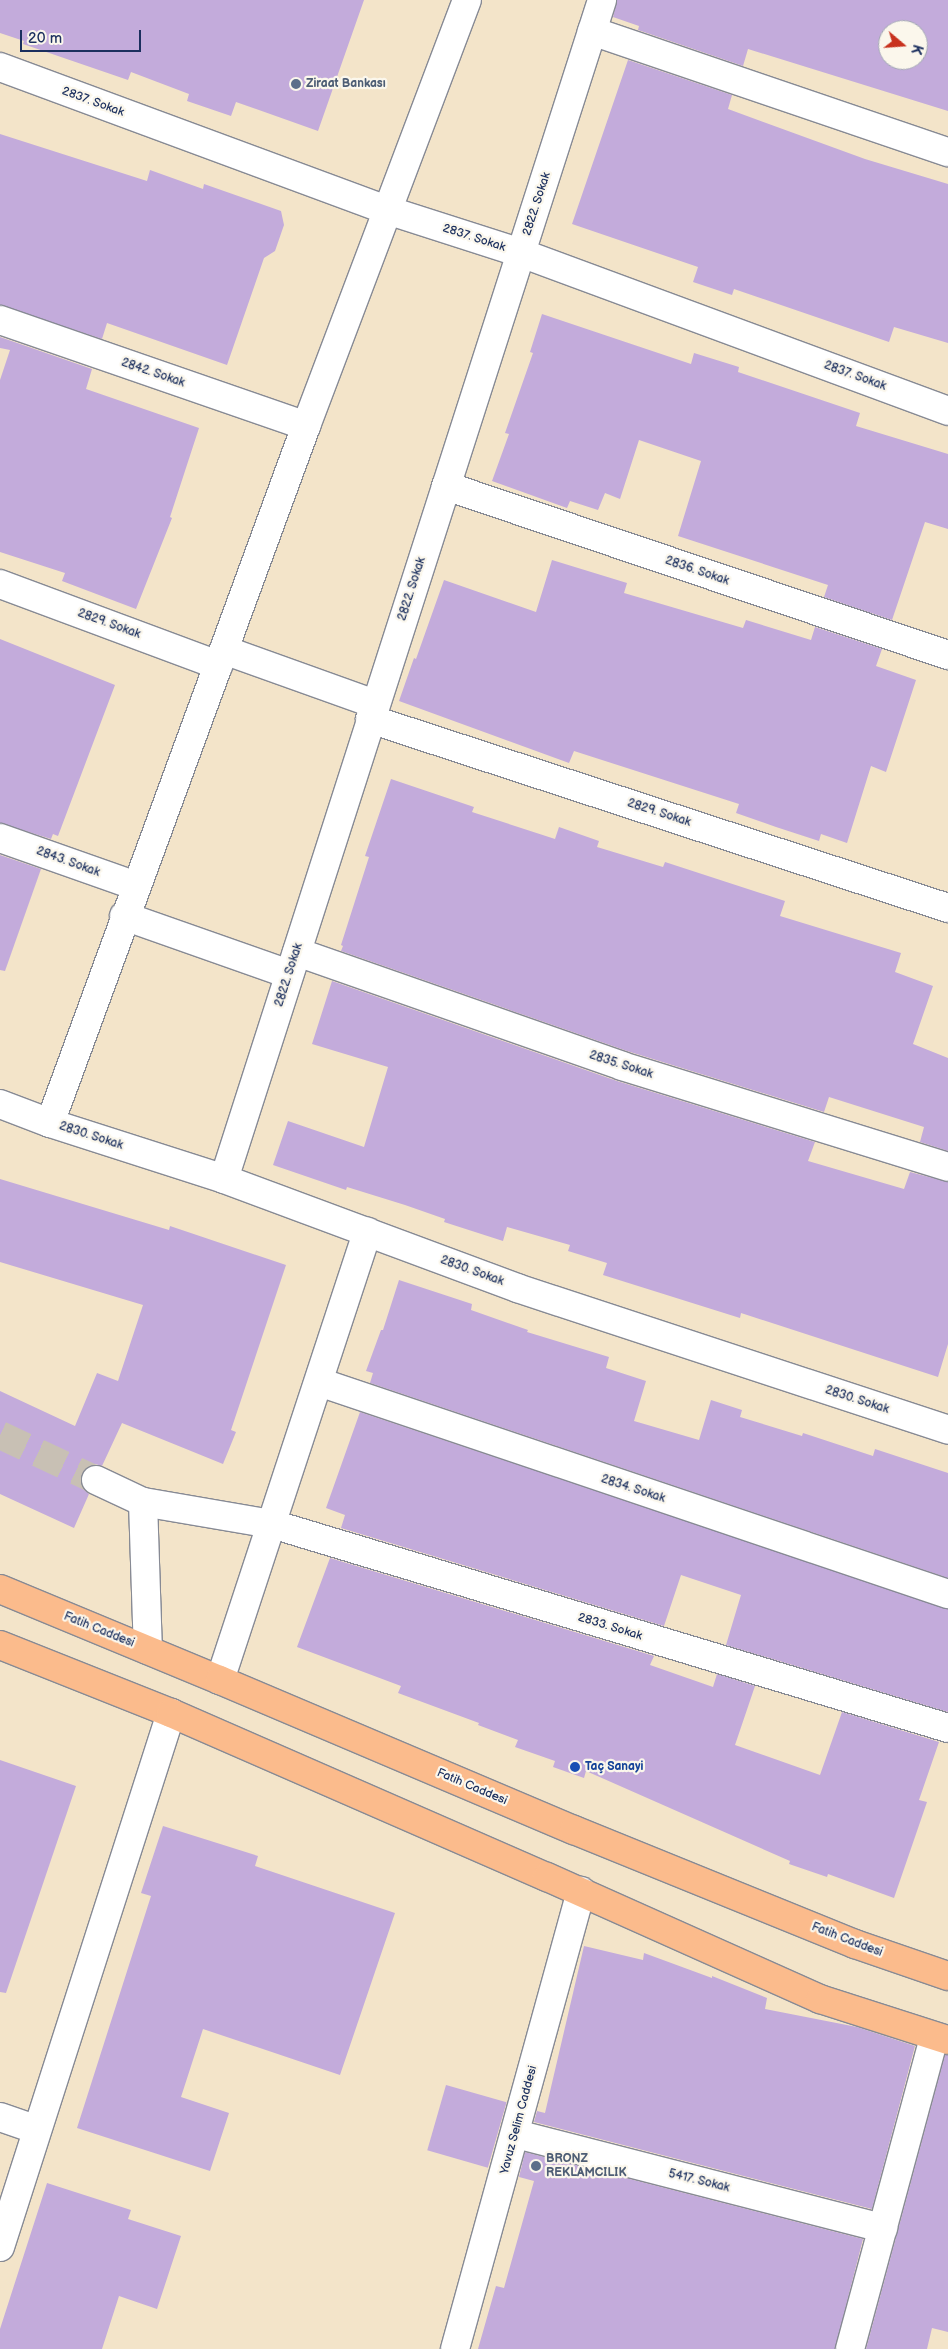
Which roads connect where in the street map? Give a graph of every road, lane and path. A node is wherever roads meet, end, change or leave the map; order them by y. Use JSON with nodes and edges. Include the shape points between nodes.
{"nodes":[{"id":1,"x":466,"y":0,"type":"edge"},
{"id":2,"x":602,"y":0,"type":"edge"},
{"id":3,"x":592,"y":31,"type":"junction"},
{"id":4,"x":0,"y":67,"type":"edge"},
{"id":5,"x":948,"y":152,"type":"edge"},
{"id":6,"x":387,"y":210,"type":"junction"},
{"id":7,"x":521,"y":253,"type":"junction"},
{"id":8,"x":0,"y":320,"type":"edge"},
{"id":9,"x":948,"y":411,"type":"edge"},
{"id":10,"x":306,"y":426,"type":"junction"},
{"id":11,"x":446,"y":486,"type":"junction"},
{"id":12,"x":0,"y":584,"type":"edge"},
{"id":13,"x":948,"y":655,"type":"edge"},
{"id":14,"x":221,"y":657,"type":"junction"},
{"id":15,"x":373,"y":711,"type":"junction"},
{"id":16,"x":0,"y":838,"type":"edge"},
{"id":17,"x":136,"y":886,"type":"junction"},
{"id":18,"x":948,"y":908,"type":"edge"},
{"id":19,"x":124,"y":916,"type":"junction"},
{"id":20,"x":293,"y":963,"type":"junction"},
{"id":21,"x":0,"y":1104,"type":"edge"},
{"id":22,"x":50,"y":1123,"type":"junction"},
{"id":23,"x":948,"y":1167,"type":"edge"},
{"id":24,"x":224,"y":1179,"type":"junction"},
{"id":25,"x":367,"y":1232,"type":"junction"},
{"id":26,"x":318,"y":1382,"type":"junction"},
{"id":27,"x":948,"y":1430,"type":"edge"},
{"id":28,"x":96,"y":1480,"type":"tunnel mouth"},
{"id":29,"x":143,"y":1502,"type":"junction"},
{"id":30,"x":272,"y":1524,"type":"junction"},
{"id":31,"x":0,"y":1590,"type":"edge"},
{"id":32,"x":948,"y":1594,"type":"edge"},
{"id":33,"x":0,"y":1645,"type":"edge"},
{"id":34,"x":148,"y":1650,"type":"junction"},
{"id":35,"x":220,"y":1680,"type":"junction"},
{"id":36,"x":170,"y":1713,"type":"junction"},
{"id":37,"x":948,"y":1728,"type":"edge"},
{"id":38,"x":581,"y":1891,"type":"junction"},
{"id":39,"x":948,"y":1976,"type":"edge"},
{"id":40,"x":941,"y":2039,"type":"edge"},
{"id":41,"x":0,"y":2118,"type":"edge"},
{"id":42,"x":37,"y":2130,"type":"junction"},
{"id":43,"x":516,"y":2134,"type":"junction"},
{"id":44,"x":883,"y":2228,"type":"junction"},
{"id":45,"x":0,"y":2246,"type":"edge"},
{"id":46,"x":455,"y":2349,"type":"edge"},
{"id":47,"x":850,"y":2349,"type":"edge"}],
"edges":[{"from":1,"to":6,"type":"street"},
{"from":2,"to":3,"type":"street","name":"2822. Sokak"},
{"from":3,"to":5,"type":"street"},
{"from":3,"to":7,"type":"street","name":"2822. Sokak"},
{"from":4,"to":6,"type":"street","name":"2837. Sokak"},
{"from":6,"to":7,"type":"street","name":"2837. Sokak"},
{"from":6,"to":10,"type":"street"},
{"from":7,"to":9,"type":"street","name":"2837. Sokak"},
{"from":7,"to":11,"type":"street","name":"2822. Sokak"},
{"from":8,"to":10,"type":"street","name":"2842. Sokak"},
{"from":10,"to":14,"type":"street"},
{"from":11,"to":13,"type":"street","name":"2836. Sokak"},
{"from":11,"to":15,"type":"street","name":"2822. Sokak"},
{"from":12,"to":14,"type":"street","name":"2829. Sokak"},
{"from":14,"to":15,"type":"street","name":"2829. Sokak"},
{"from":14,"to":17,"type":"street"},
{"from":15,"to":18,"type":"street","name":"2829. Sokak"},
{"from":15,"to":20,"type":"street","name":"2822. Sokak"},
{"from":16,"to":17,"type":"street","name":"2843. Sokak"},
{"from":17,"to":19,"type":"street"},
{"from":19,"to":20,"type":"street","name":"2835. Sokak"},
{"from":19,"to":22,"type":"street"},
{"from":20,"to":23,"type":"street","name":"2835. Sokak"},
{"from":20,"to":24,"type":"street","name":"2822. Sokak"},
{"from":21,"to":22,"type":"street","name":"2830. Sokak"},
{"from":22,"to":24,"type":"street","name":"2830. Sokak"},
{"from":24,"to":25,"type":"street","name":"2830. Sokak"},
{"from":25,"to":26,"type":"street"},
{"from":25,"to":27,"type":"street","name":"2830. Sokak","via":[[517,1288]]},
{"from":26,"to":30,"type":"street"},
{"from":26,"to":32,"type":"street","name":"2834. Sokak"},
{"from":28,"to":29,"type":"street","name":"2833. Sokak"},
{"from":29,"to":30,"type":"street","name":"2833. Sokak"},
{"from":29,"to":34,"type":"street"},
{"from":30,"to":35,"type":"street"},
{"from":30,"to":37,"type":"street","name":"2833. Sokak"},
{"from":31,"to":34,"type":"main road","name":"Fatih Caddesi"},
{"from":33,"to":36,"type":"main road"},
{"from":34,"to":35,"type":"main road","name":"Fatih Caddesi"},
{"from":35,"to":39,"type":"main road","name":"Fatih Caddesi","via":[[574,1830],[855,1944]]},
{"from":36,"to":38,"type":"main road"},
{"from":36,"to":42,"type":"street"},
{"from":38,"to":40,"type":"main road","via":[[820,1999]]},
{"from":38,"to":43,"type":"street","name":"Yavuz Selim Caddesi"},
{"from":40,"to":44,"type":"street"},
{"from":41,"to":42,"type":"street"},
{"from":42,"to":45,"type":"street"},
{"from":43,"to":44,"type":"street","name":"5417. Sokak"},
{"from":43,"to":46,"type":"street","name":"Yavuz Selim Caddesi"},
{"from":44,"to":47,"type":"street"}]}
